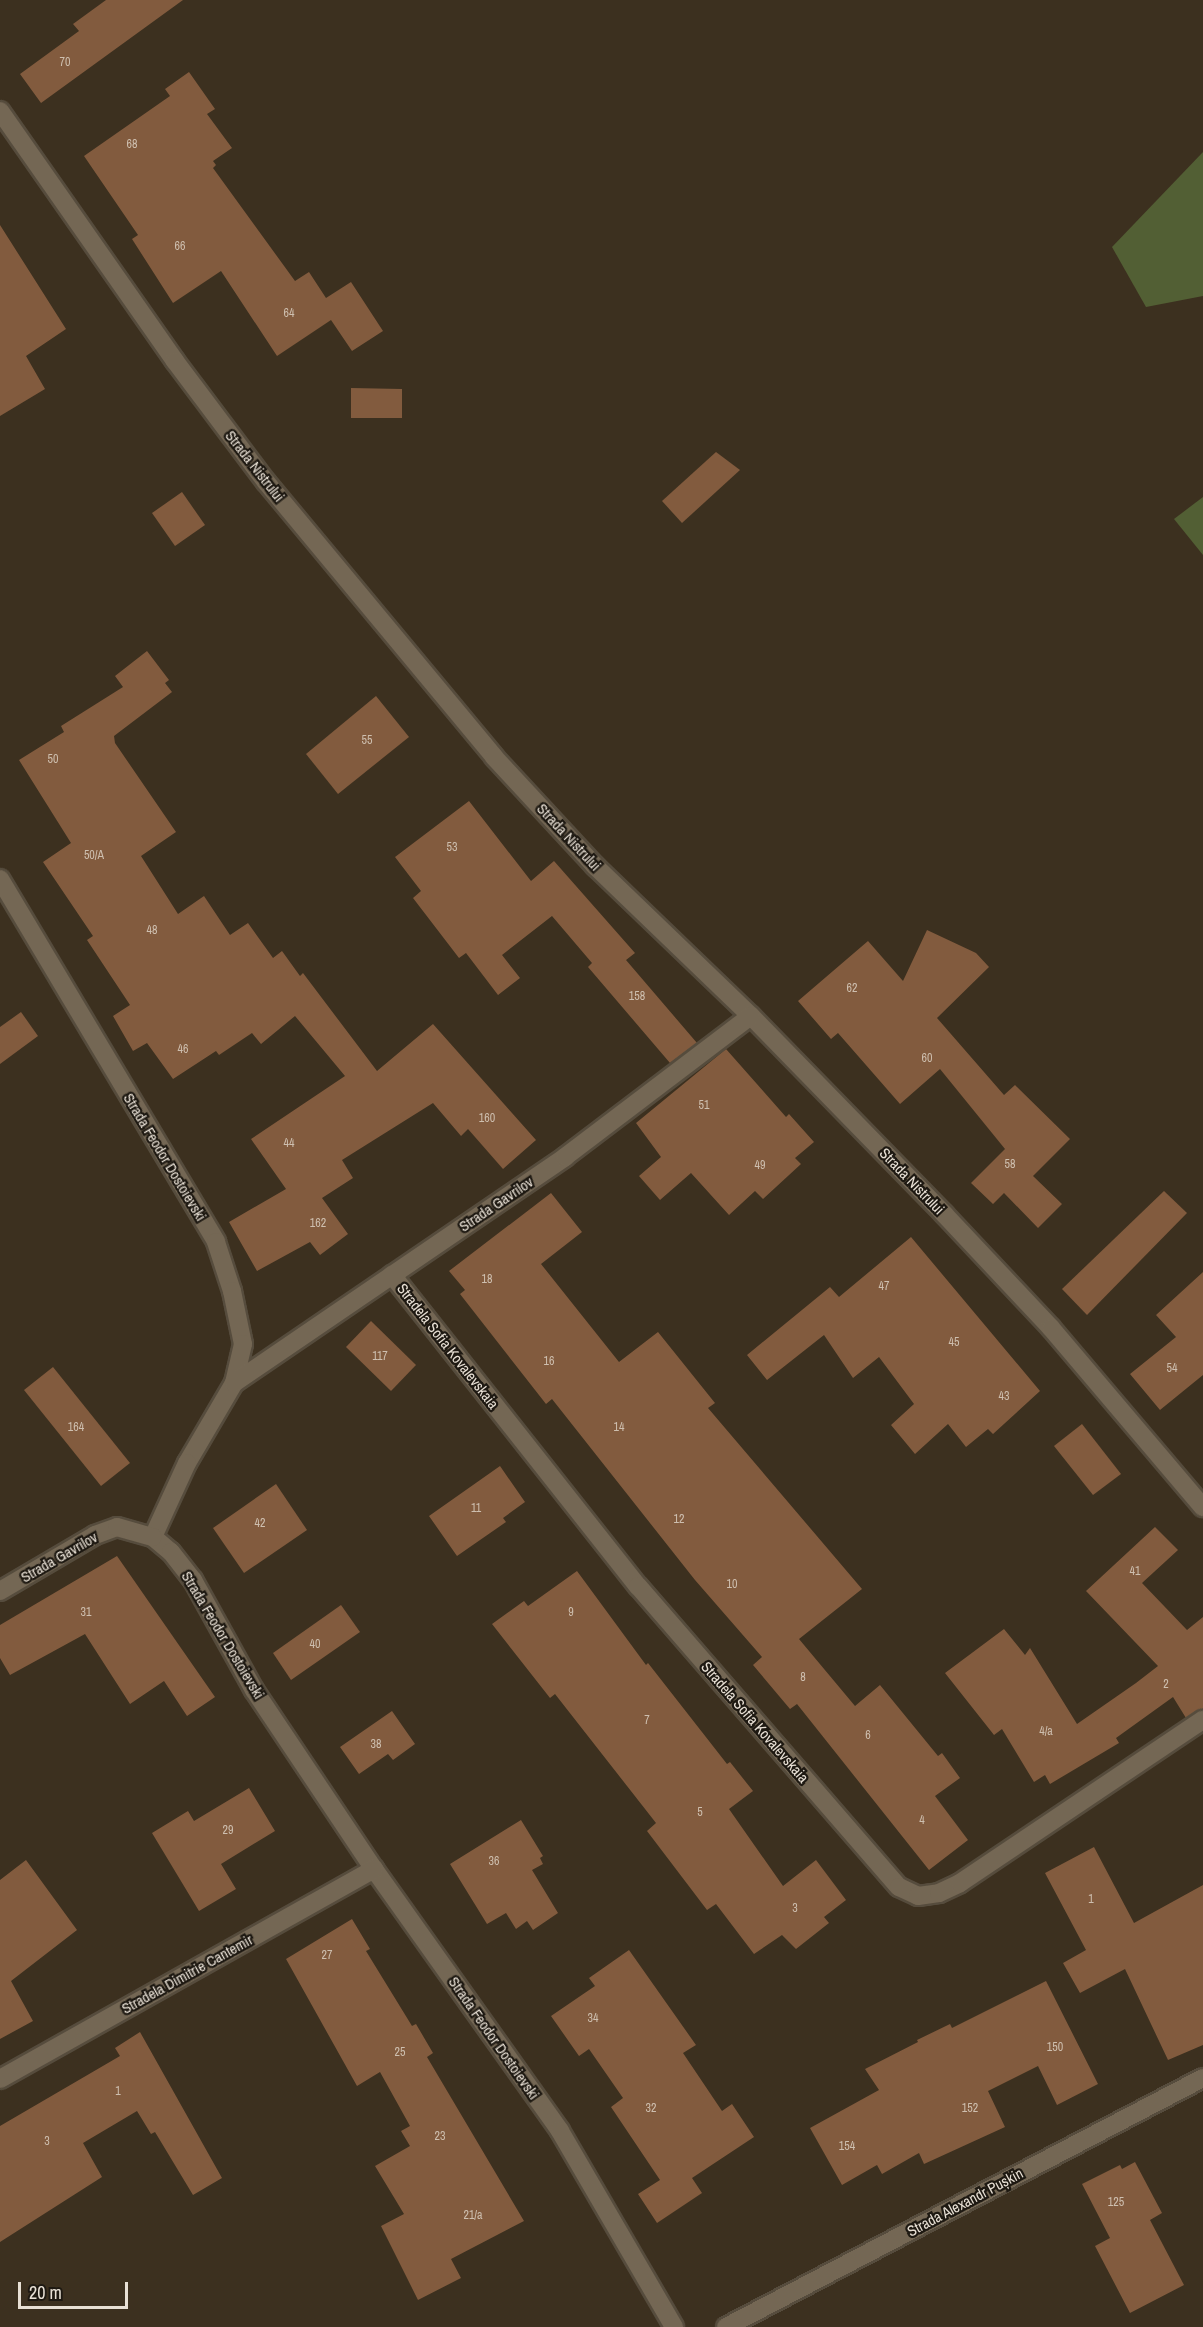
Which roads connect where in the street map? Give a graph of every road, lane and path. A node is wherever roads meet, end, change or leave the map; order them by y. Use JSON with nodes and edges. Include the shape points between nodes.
{"nodes":[{"id":1,"x":0,"y":111,"type":"edge"},
{"id":2,"x":0,"y":879,"type":"edge"},
{"id":3,"x":751,"y":1016,"type":"junction"},
{"id":4,"x":392,"y":1275,"type":"junction"},
{"id":5,"x":234,"y":1383,"type":"junction"},
{"id":6,"x":1203,"y":1507,"type":"edge"},
{"id":7,"x":153,"y":1537,"type":"junction"},
{"id":8,"x":0,"y":1591,"type":"edge"},
{"id":9,"x":1203,"y":1720,"type":"edge"},
{"id":10,"x":374,"y":1869,"type":"junction"},
{"id":11,"x":1203,"y":2078,"type":"edge"},
{"id":12,"x":0,"y":2079,"type":"edge"},
{"id":13,"x":674,"y":2327,"type":"edge"},
{"id":14,"x":726,"y":2327,"type":"edge"}],
"edges":[{"from":1,"to":3,"type":"street","name":"Strada Nistrului","via":[[175,361],[273,491],[502,765],[595,866]]},
{"from":2,"to":5,"type":"street","name":"Strada Feodor Dostoievski","via":[[216,1242],[243,1344]]},
{"from":3,"to":4,"type":"street","name":"Strada Gavrilov","via":[[566,1157]]},
{"from":3,"to":6,"type":"street","name":"Strada Nistrului","via":[[1051,1328]]},
{"from":4,"to":5,"type":"street","name":"Strada Gavrilov"},
{"from":4,"to":9,"type":"street","name":"Stradela Sofia Kovalevskaia","via":[[638,1586],[899,1887],[918,1896],[939,1893],[960,1883]]},
{"from":5,"to":7,"type":"street","name":"Strada Feodor Dostoievski","via":[[187,1463]]},
{"from":7,"to":8,"type":"street","name":"Strada Gavrilov","via":[[117,1527],[95,1535]]},
{"from":7,"to":10,"type":"street","name":"Strada Feodor Dostoievski","via":[[193,1580],[254,1690]]},
{"from":10,"to":12,"type":"street","name":"Stradela Dimitrie Cantemir"},
{"from":10,"to":13,"type":"street","name":"Strada Feodor Dostoievski","via":[[560,2131]]},
{"from":11,"to":14,"type":"street","name":"Strada Alexandr Pușkin"}]}
